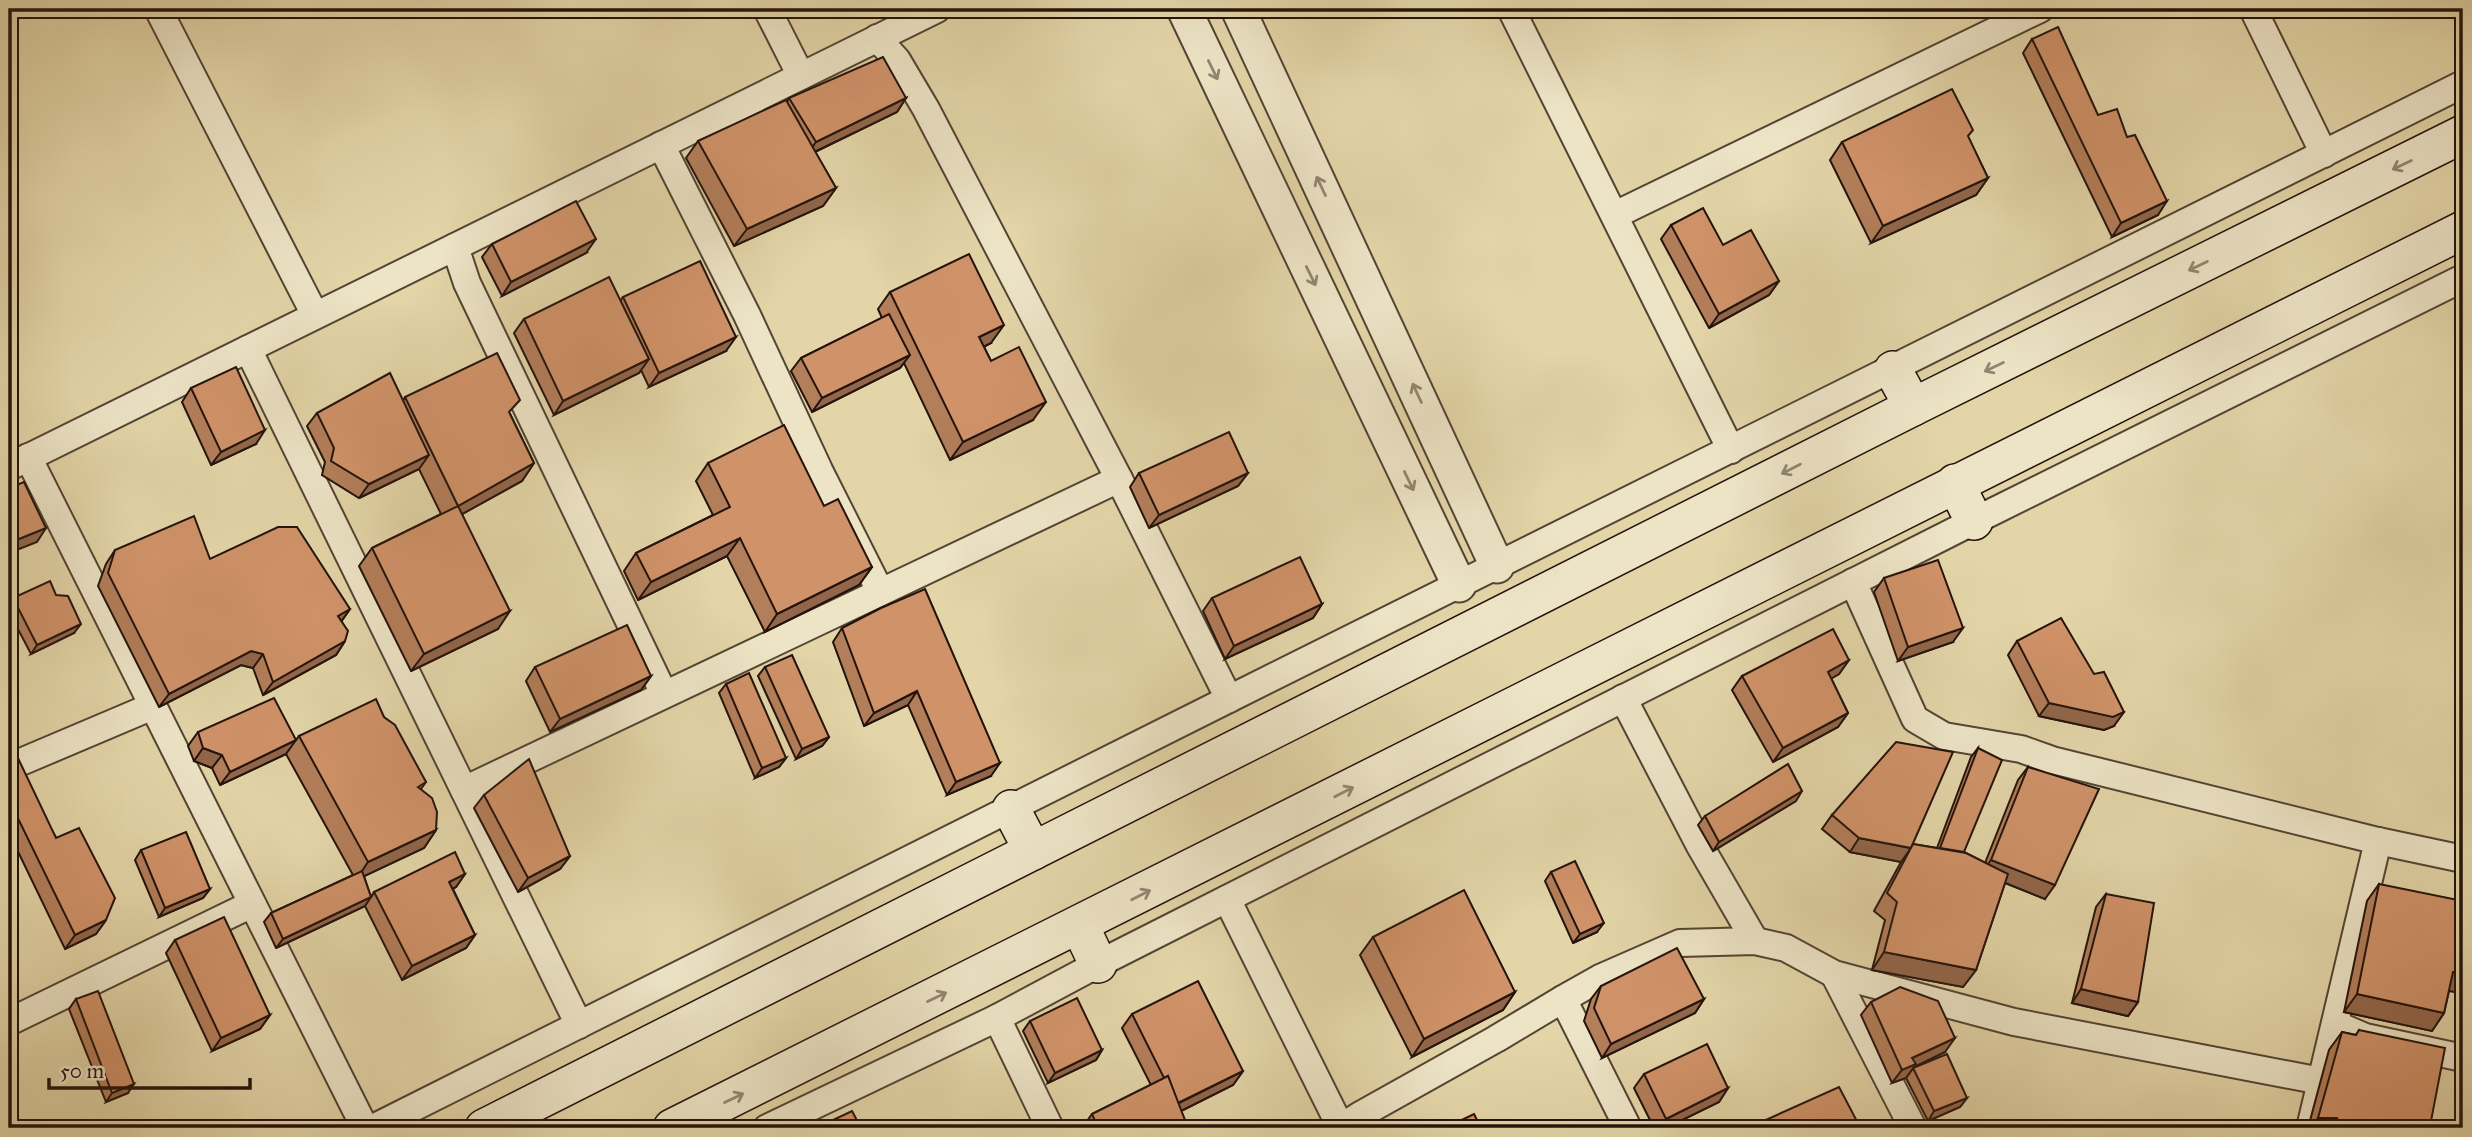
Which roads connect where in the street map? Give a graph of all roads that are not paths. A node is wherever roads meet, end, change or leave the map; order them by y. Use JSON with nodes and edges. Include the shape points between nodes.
{"nodes":[{"id":1,"x":158,"y":9,"type":"edge"},
{"id":2,"x":768,"y":9,"type":"edge"},
{"id":3,"x":937,"y":9,"type":"edge"},
{"id":4,"x":1184,"y":9,"type":"edge"},
{"id":5,"x":1238,"y":9,"type":"edge"},
{"id":6,"x":1511,"y":9,"type":"edge"},
{"id":7,"x":2040,"y":9,"type":"edge"},
{"id":8,"x":2253,"y":9,"type":"edge"},
{"id":9,"x":1988,"y":20,"type":"edge"},
{"id":10,"x":877,"y":38,"type":"junction"},
{"id":11,"x":801,"y":76,"type":"junction"},
{"id":12,"x":2463,"y":84,"type":"edge"},
{"id":13,"x":2463,"y":134,"type":"edge"},
{"id":14,"x":661,"y":145,"type":"junction"},
{"id":15,"x":2324,"y":154,"type":"junction"},
{"id":16,"x":1615,"y":215,"type":"junction"},
{"id":17,"x":2463,"y":230,"type":"edge"},
{"id":18,"x":455,"y":247,"type":"junction"},
{"id":19,"x":2463,"y":278,"type":"edge"},
{"id":20,"x":315,"y":315,"type":"junction"},
{"id":21,"x":248,"y":349,"type":"junction"},
{"id":22,"x":1893,"y":370,"type":"junction"},
{"id":23,"x":1913,"y":407,"type":"junction"},
{"id":24,"x":1731,"y":450,"type":"junction"},
{"id":25,"x":18,"y":462,"type":"edge"},
{"id":26,"x":1119,"y":479,"type":"junction"},
{"id":27,"x":1955,"y":483,"type":"junction"},
{"id":28,"x":1974,"y":521,"type":"junction"},
{"id":29,"x":1497,"y":566,"type":"junction"},
{"id":30,"x":1853,"y":582,"type":"junction"},
{"id":31,"x":1459,"y":584,"type":"junction"},
{"id":32,"x":880,"y":591,"type":"junction"},
{"id":33,"x":664,"y":694,"type":"junction"},
{"id":34,"x":1623,"y":698,"type":"junction"},
{"id":35,"x":1229,"y":699,"type":"junction"},
{"id":36,"x":153,"y":706,"type":"junction"},
{"id":37,"x":9,"y":767,"type":"edge"},
{"id":38,"x":464,"y":790,"type":"junction"},
{"id":39,"x":1011,"y":809,"type":"junction"},
{"id":40,"x":2378,"y":841,"type":"junction"},
{"id":41,"x":1033,"y":851,"type":"junction"},
{"id":42,"x":2463,"y":859,"type":"edge"},
{"id":43,"x":1227,"y":899,"type":"junction"},
{"id":44,"x":252,"y":904,"type":"junction"},
{"id":45,"x":1080,"y":926,"type":"junction"},
{"id":46,"x":1755,"y":942,"type":"junction"},
{"id":47,"x":1098,"y":964,"type":"junction"},
{"id":48,"x":1834,"y":974,"type":"junction"},
{"id":49,"x":1563,"y":999,"type":"junction"},
{"id":50,"x":997,"y":1018,"type":"junction"},
{"id":51,"x":9,"y":1022,"type":"edge"},
{"id":52,"x":2335,"y":1024,"type":"junction"},
{"id":53,"x":579,"y":1026,"type":"junction"},
{"id":54,"x":2463,"y":1058,"type":"edge"},
{"id":55,"x":2321,"y":1081,"type":"junction"},
{"id":56,"x":365,"y":1128,"type":"edge"},
{"id":57,"x":373,"y":1128,"type":"edge"},
{"id":58,"x":484,"y":1128,"type":"edge"},
{"id":59,"x":673,"y":1128,"type":"edge"},
{"id":60,"x":766,"y":1128,"type":"edge"},
{"id":61,"x":1050,"y":1128,"type":"edge"},
{"id":62,"x":1340,"y":1128,"type":"edge"},
{"id":63,"x":1628,"y":1128,"type":"edge"},
{"id":64,"x":1913,"y":1128,"type":"edge"},
{"id":65,"x":2310,"y":1128,"type":"edge"}],
"edges":[{"from":1,"to":20,"type":"street"},
{"from":2,"to":11,"type":"street"},
{"from":3,"to":10,"type":"street"},
{"from":4,"to":31,"type":"street","one_way":true},
{"from":29,"to":5,"type":"street","one_way":true},
{"from":6,"to":16,"type":"street"},
{"from":7,"to":9,"type":"street"},
{"from":8,"to":15,"type":"street"},
{"from":9,"to":16,"type":"street"},
{"from":10,"to":11,"type":"street"},
{"from":10,"to":26,"type":"street","via":[[897,60],[926,109]]},
{"from":11,"to":14,"type":"street"},
{"from":12,"to":15,"type":"street"},
{"from":13,"to":23,"type":"main road","one_way":true},
{"from":14,"to":18,"type":"street"},
{"from":14,"to":32,"type":"street"},
{"from":15,"to":22,"type":"street"},
{"from":16,"to":24,"type":"street"},
{"from":17,"to":27,"type":"main road"},
{"from":18,"to":20,"type":"street"},
{"from":18,"to":33,"type":"street","via":[[467,283]]},
{"from":19,"to":28,"type":"street"},
{"from":20,"to":21,"type":"street"},
{"from":21,"to":25,"type":"street"},
{"from":21,"to":38,"type":"street"},
{"from":22,"to":23,"type":"main road"},
{"from":22,"to":24,"type":"street"},
{"from":23,"to":41,"type":"main road","one_way":true},
{"from":24,"to":29,"type":"street"},
{"from":25,"to":36,"type":"street"},
{"from":26,"to":32,"type":"street"},
{"from":26,"to":35,"type":"street"},
{"from":27,"to":28,"type":"main road"},
{"from":45,"to":27,"type":"main road","one_way":true},
{"from":28,"to":30,"type":"street"},
{"from":29,"to":31,"type":"street"},
{"from":30,"to":34,"type":"street"},
{"from":30,"to":40,"type":"street","via":[[1915,719],[1944,736],[2021,749]]},
{"from":31,"to":35,"type":"street"},
{"from":32,"to":33,"type":"street"},
{"from":33,"to":38,"type":"street"},
{"from":34,"to":43,"type":"street"},
{"from":34,"to":46,"type":"street"},
{"from":35,"to":39,"type":"street"},
{"from":36,"to":37,"type":"street"},
{"from":36,"to":44,"type":"street"},
{"from":38,"to":53,"type":"street"},
{"from":39,"to":41,"type":"main road"},
{"from":39,"to":53,"type":"street"},
{"from":40,"to":42,"type":"street"},
{"from":40,"to":52,"type":"street"},
{"from":41,"to":58,"type":"main road"},
{"from":43,"to":47,"type":"street"},
{"from":43,"to":62,"type":"street"},
{"from":44,"to":51,"type":"street"},
{"from":44,"to":56,"type":"street"},
{"from":45,"to":47,"type":"main road"},
{"from":59,"to":45,"type":"main road","one_way":true},
{"from":46,"to":48,"type":"street","via":[[1786,948]]},
{"from":46,"to":49,"type":"street","via":[[1680,943]]},
{"from":47,"to":50,"type":"street"},
{"from":48,"to":55,"type":"street","via":[[2014,1022]]},
{"from":48,"to":64,"type":"street"},
{"from":49,"to":62,"type":"street"},
{"from":49,"to":63,"type":"street"},
{"from":50,"to":60,"type":"street"},
{"from":50,"to":61,"type":"street"},
{"from":52,"to":54,"type":"street","via":[[2365,1037]]},
{"from":52,"to":55,"type":"street"},
{"from":53,"to":57,"type":"street"},
{"from":55,"to":65,"type":"street"}]}
